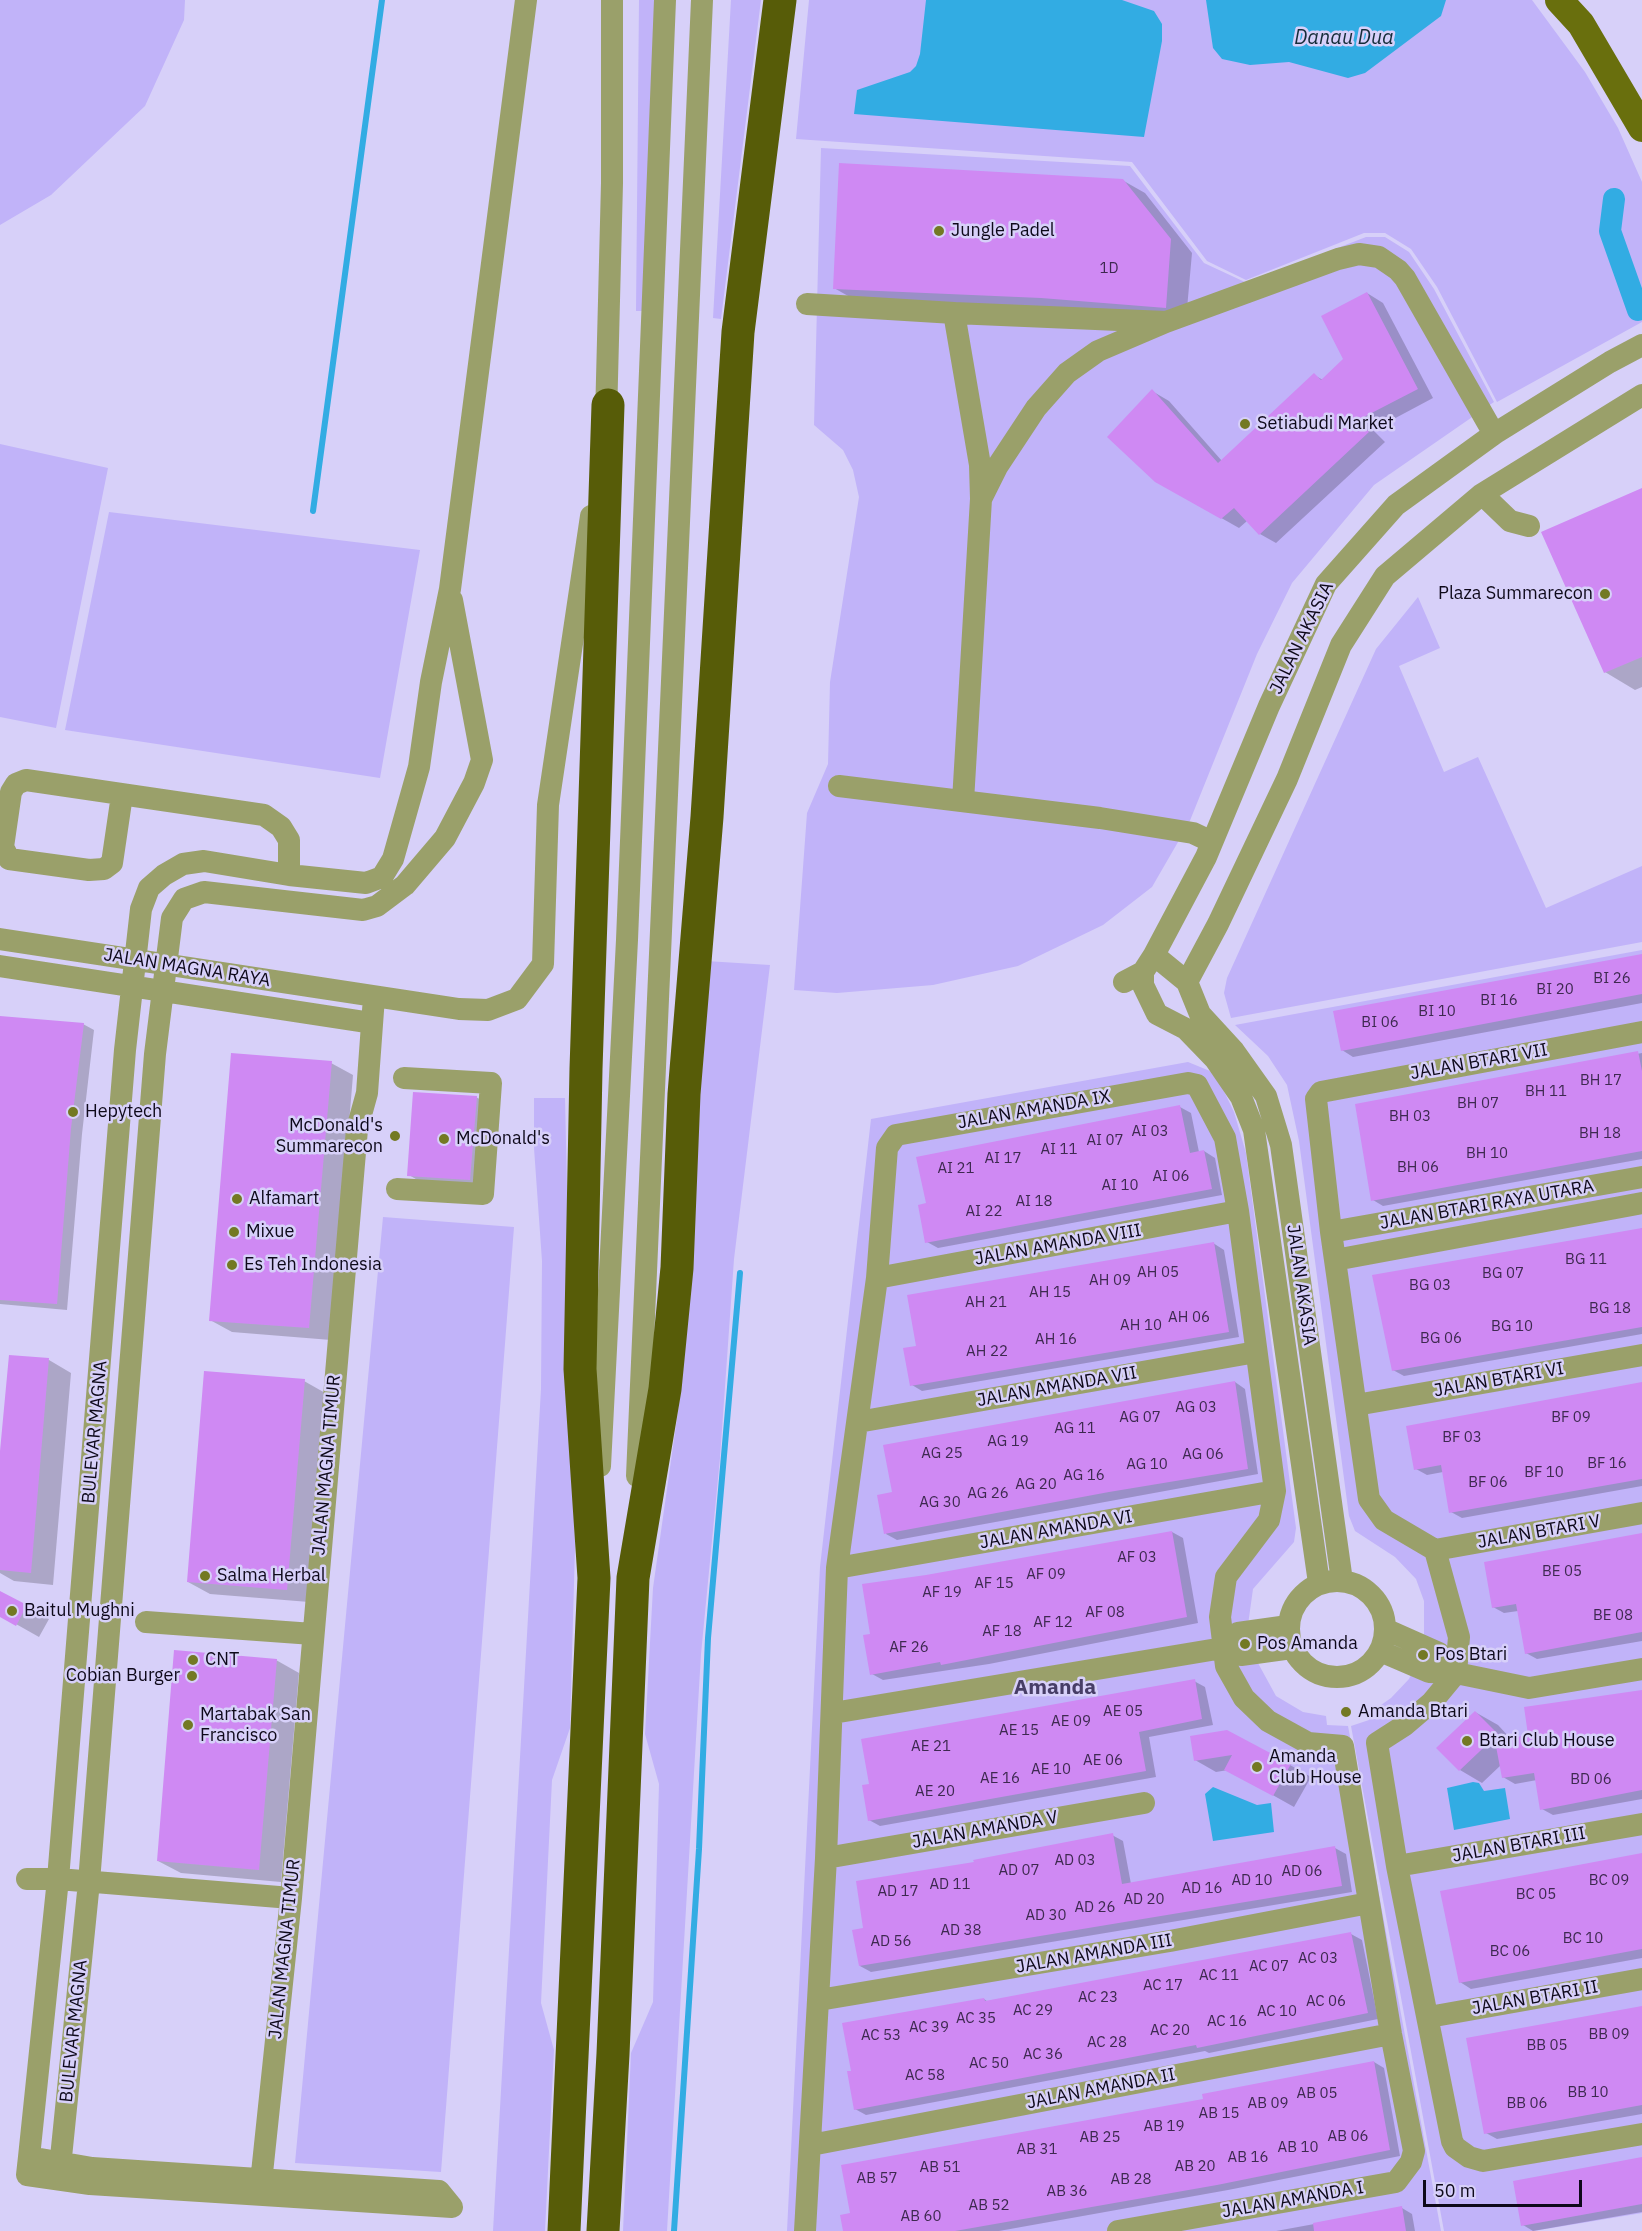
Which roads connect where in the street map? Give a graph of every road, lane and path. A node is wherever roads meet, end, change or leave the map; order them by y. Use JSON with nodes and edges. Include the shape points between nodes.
{"nodes":[{"id":1,"x":526,"y":0,"type":"edge"},
{"id":2,"x":612,"y":0,"type":"edge"},
{"id":3,"x":666,"y":0,"type":"edge"},
{"id":4,"x":702,"y":0,"type":"edge"},
{"id":5,"x":780,"y":0,"type":"edge"},
{"id":6,"x":1559,"y":0,"type":"edge"},
{"id":7,"x":1642,"y":129,"type":"edge"},
{"id":8,"x":807,"y":304,"type":"dead end"},
{"id":9,"x":954,"y":313,"type":"junction"},
{"id":10,"x":1166,"y":322,"type":"junction"},
{"id":11,"x":1642,"y":345,"type":"edge"},
{"id":12,"x":1642,"y":395,"type":"edge"},
{"id":13,"x":608,"y":405,"type":"junction"},
{"id":14,"x":1494,"y":434,"type":"junction"},
{"id":15,"x":1482,"y":494,"type":"junction"},
{"id":16,"x":981,"y":499,"type":"junction"},
{"id":17,"x":1529,"y":526,"type":"dead end"},
{"id":18,"x":450,"y":589,"type":"junction"},
{"id":19,"x":839,"y":786,"type":"dead end"},
{"id":20,"x":122,"y":795,"type":"junction"},
{"id":21,"x":963,"y":801,"type":"junction"},
{"id":22,"x":1212,"y":842,"type":"junction"},
{"id":23,"x":290,"y":875,"type":"junction"},
{"id":24,"x":0,"y":939,"type":"edge"},
{"id":25,"x":134,"y":959,"type":"junction"},
{"id":26,"x":165,"y":964,"type":"junction"},
{"id":27,"x":0,"y":966,"type":"edge"},
{"id":28,"x":1141,"y":970,"type":"junction"},
{"id":29,"x":1187,"y":982,"type":"junction"},
{"id":30,"x":131,"y":986,"type":"junction"},
{"id":31,"x":161,"y":990,"type":"junction"},
{"id":32,"x":374,"y":997,"type":"junction"},
{"id":33,"x":1157,"y":1014,"type":"junction"},
{"id":34,"x":1135,"y":1015,"type":"dead end"},
{"id":35,"x":1193,"y":1022,"type":"junction"},
{"id":36,"x":372,"y":1023,"type":"junction"},
{"id":37,"x":1642,"y":1032,"type":"edge"},
{"id":38,"x":404,"y":1078,"type":"dead end"},
{"id":39,"x":1642,"y":1177,"type":"edge"},
{"id":40,"x":397,"y":1189,"type":"dead end"},
{"id":41,"x":1642,"y":1203,"type":"edge"},
{"id":42,"x":1238,"y":1211,"type":"junction"},
{"id":43,"x":1331,"y":1232,"type":"junction"},
{"id":44,"x":1335,"y":1260,"type":"junction"},
{"id":45,"x":878,"y":1278,"type":"junction"},
{"id":46,"x":1256,"y":1352,"type":"junction"},
{"id":47,"x":1642,"y":1355,"type":"edge"},
{"id":48,"x":1356,"y":1405,"type":"junction"},
{"id":49,"x":858,"y":1422,"type":"junction"},
{"id":50,"x":1275,"y":1491,"type":"junction"},
{"id":51,"x":1642,"y":1513,"type":"edge"},
{"id":52,"x":1435,"y":1550,"type":"junction"},
{"id":53,"x":837,"y":1568,"type":"junction"},
{"id":54,"x":594,"y":1578,"type":"junction"},
{"id":55,"x":633,"y":1578,"type":"junction"},
{"id":56,"x":1342,"y":1581,"type":"junction"},
{"id":57,"x":1319,"y":1584,"type":"junction"},
{"id":58,"x":146,"y":1622,"type":"dead end"},
{"id":59,"x":1288,"y":1626,"type":"junction"},
{"id":60,"x":1385,"y":1629,"type":"junction"},
{"id":61,"x":313,"y":1634,"type":"junction"},
{"id":62,"x":1223,"y":1648,"type":"junction"},
{"id":63,"x":1292,"y":1648,"type":"junction"},
{"id":64,"x":1380,"y":1651,"type":"junction"},
{"id":65,"x":1642,"y":1669,"type":"edge"},
{"id":66,"x":1456,"y":1673,"type":"junction"},
{"id":67,"x":833,"y":1713,"type":"junction"},
{"id":68,"x":1144,"y":1803,"type":"dead end"},
{"id":69,"x":1642,"y":1824,"type":"edge"},
{"id":70,"x":826,"y":1858,"type":"junction"},
{"id":71,"x":1397,"y":1866,"type":"junction"},
{"id":72,"x":27,"y":1879,"type":"dead end"},
{"id":73,"x":58,"y":1879,"type":"junction"},
{"id":74,"x":89,"y":1882,"type":"junction"},
{"id":75,"x":291,"y":1898,"type":"junction"},
{"id":76,"x":1369,"y":1903,"type":"junction"},
{"id":77,"x":1642,"y":1979,"type":"edge"},
{"id":78,"x":819,"y":2000,"type":"junction"},
{"id":79,"x":1429,"y":2016,"type":"junction"},
{"id":80,"x":1391,"y":2034,"type":"junction"},
{"id":81,"x":1642,"y":2134,"type":"edge"},
{"id":82,"x":811,"y":2145,"type":"junction"},
{"id":83,"x":60,"y":2171,"type":"junction"},
{"id":84,"x":261,"y":2186,"type":"junction"},
{"id":85,"x":564,"y":2231,"type":"edge"},
{"id":86,"x":603,"y":2231,"type":"edge"},
{"id":87,"x":805,"y":2231,"type":"edge"},
{"id":88,"x":1118,"y":2231,"type":"edge"}],
"edges":[{"from":1,"to":18,"type":"street"},
{"from":2,"to":13,"type":"street","name":"JALAN MAGNA RAYA"},
{"from":3,"to":54,"type":"street","via":[[627,940]]},
{"from":4,"to":55,"type":"street"},
{"from":5,"to":55,"type":"highway","via":[[738,332],[707,817],[684,1094],[677,1268],[665,1389]]},
{"from":6,"to":7,"type":"main road","via":[[1581,24]]},
{"from":8,"to":9,"type":"street"},
{"from":9,"to":10,"type":"street"},
{"from":9,"to":16,"type":"street","via":[[980,465]]},
{"from":10,"to":14,"type":"street","via":[[1338,259],[1359,254],[1379,257],[1405,278]]},
{"from":10,"to":16,"type":"street","via":[[1114,342],[1067,373],[1029,417]]},
{"from":11,"to":14,"type":"street","name":"JALAN AKASIA"},
{"from":12,"to":15,"type":"street"},
{"from":13,"to":32,"type":"street","name":"JALAN MAGNA RAYA","via":[[548,805],[543,964],[517,999],[488,1010]]},
{"from":13,"to":54,"type":"highway","via":[[586,1057],[580,1369]]},
{"from":14,"to":22,"type":"street","name":"JALAN AKASIA","via":[[1396,505],[1326,584]]},
{"from":15,"to":17,"type":"street","via":[[1510,521]]},
{"from":15,"to":29,"type":"street","via":[[1385,576],[1341,645],[1287,779]]},
{"from":16,"to":21,"type":"street"},
{"from":18,"to":23,"type":"street","name":"BULEVAR MAGNA","via":[[419,767],[387,870],[375,882],[366,883]]},
{"from":18,"to":26,"type":"street","name":"BULEVAR MAGNA","via":[[482,760],[445,838],[391,897],[363,910],[194,894],[184,899],[172,918]]},
{"from":19,"to":21,"type":"street"},
{"from":20,"to":20,"type":"street","via":[[112,863],[104,869],[9,858],[3,847],[11,792],[16,784],[26,780]]},
{"from":20,"to":23,"type":"street","via":[[264,815],[281,827],[289,840]]},
{"from":21,"to":22,"type":"street","via":[[1181,831]]},
{"from":22,"to":28,"type":"street","name":"JALAN AKASIA"},
{"from":23,"to":25,"type":"street","name":"BULEVAR MAGNA","via":[[204,861],[183,864],[149,888],[141,909]]},
{"from":24,"to":25,"type":"street","name":"JALAN MAGNA RAYA"},
{"from":25,"to":26,"type":"street","name":"JALAN MAGNA RAYA"},
{"from":25,"to":30,"type":"street","name":"BULEVAR MAGNA"},
{"from":26,"to":31,"type":"street","name":"BULEVAR MAGNA"},
{"from":26,"to":32,"type":"street","name":"JALAN MAGNA RAYA"},
{"from":27,"to":30,"type":"street","name":"JALAN MAGNA RAYA"},
{"from":28,"to":29,"type":"street","name":"JALAN AKASIA"},
{"from":28,"to":33,"type":"street","via":[[1143,985]]},
{"from":29,"to":35,"type":"street","name":"JALAN AKASIA"},
{"from":30,"to":31,"type":"street","name":"JALAN MAGNA RAYA"},
{"from":30,"to":73,"type":"street","name":"BULEVAR MAGNA"},
{"from":31,"to":36,"type":"street","name":"JALAN MAGNA RAYA"},
{"from":31,"to":74,"type":"street","name":"BULEVAR MAGNA"},
{"from":32,"to":36,"type":"street","name":"JALAN MAGNA TIMUR"},
{"from":33,"to":34,"type":"street","name":"JALAN AKASIA"},
{"from":33,"to":35,"type":"street","name":"JALAN AKASIA"},
{"from":35,"to":56,"type":"street","name":"JALAN AKASIA","via":[[1234,1051],[1266,1095],[1281,1144]]},
{"from":35,"to":57,"type":"street","name":"JALAN AKASIA","via":[[1241,1096],[1254,1130]]},
{"from":36,"to":61,"type":"street","name":"JALAN MAGNA TIMUR","via":[[368,1093],[357,1129]]},
{"from":37,"to":43,"type":"street","name":"JALAN BTARI VII","via":[[1317,1094]]},
{"from":38,"to":40,"type":"street","via":[[491,1083],[483,1194]]},
{"from":39,"to":43,"type":"street","name":"JALAN BTARI RAYA UTARA"},
{"from":41,"to":44,"type":"street","name":"JALAN BTARI RAYA UTARA"},
{"from":42,"to":45,"type":"street","name":"JALAN AMANDA VIII"},
{"from":42,"to":45,"type":"street","name":"JALAN AMANDA IX","via":[[1225,1138],[1197,1085],[1188,1083],[896,1135],[886,1148]]},
{"from":42,"to":46,"type":"street"},
{"from":43,"to":44,"type":"street"},
{"from":44,"to":48,"type":"street"},
{"from":45,"to":49,"type":"street"},
{"from":46,"to":49,"type":"street","name":"JALAN AMANDA VII"},
{"from":46,"to":50,"type":"street"},
{"from":47,"to":48,"type":"street","name":"JALAN BTARI VI"},
{"from":48,"to":52,"type":"street","via":[[1369,1499],[1384,1520]]},
{"from":49,"to":53,"type":"street"},
{"from":50,"to":53,"type":"street","name":"JALAN AMANDA VI"},
{"from":50,"to":62,"type":"street","via":[[1269,1520],[1226,1577],[1220,1617]]},
{"from":51,"to":52,"type":"street","name":"JALAN BTARI V"},
{"from":52,"to":66,"type":"street","via":[[1460,1637]]},
{"from":53,"to":67,"type":"street"},
{"from":54,"to":85,"type":"highway"},
{"from":55,"to":86,"type":"highway"},
{"from":56,"to":57,"type":"street"},
{"from":56,"to":60,"type":"street","via":[[1373,1596],[1384,1617]]},
{"from":57,"to":59,"type":"street","via":[[1294,1605]]},
{"from":58,"to":61,"type":"street"},
{"from":59,"to":62,"type":"street","via":[[1238,1632]]},
{"from":59,"to":63,"type":"street"},
{"from":60,"to":64,"type":"street"},
{"from":60,"to":66,"type":"street","via":[[1439,1653]]},
{"from":61,"to":75,"type":"street","name":"JALAN MAGNA TIMUR"},
{"from":62,"to":63,"type":"street","via":[[1241,1655]]},
{"from":62,"to":67,"type":"street"},
{"from":62,"to":76,"type":"street","via":[[1226,1666],[1244,1698],[1268,1721],[1308,1743],[1343,1746]]},
{"from":63,"to":64,"type":"street","via":[[1307,1667],[1341,1677],[1358,1672]]},
{"from":64,"to":66,"type":"street","via":[[1429,1672]]},
{"from":65,"to":66,"type":"street","via":[[1529,1688]]},
{"from":66,"to":71,"type":"street","via":[[1432,1702],[1377,1743]]},
{"from":67,"to":70,"type":"street"},
{"from":68,"to":70,"type":"street","name":"JALAN AMANDA V"},
{"from":69,"to":71,"type":"street","name":"JALAN BTARI III"},
{"from":70,"to":78,"type":"street"},
{"from":71,"to":79,"type":"street"},
{"from":72,"to":73,"type":"street"},
{"from":73,"to":74,"type":"street"},
{"from":73,"to":83,"type":"street","name":"BULEVAR MAGNA","via":[[28,2166]]},
{"from":74,"to":75,"type":"street"},
{"from":74,"to":83,"type":"street","name":"BULEVAR MAGNA"},
{"from":75,"to":84,"type":"street","name":"JALAN MAGNA TIMUR"},
{"from":76,"to":78,"type":"street","name":"JALAN AMANDA III"},
{"from":76,"to":80,"type":"street"},
{"from":77,"to":79,"type":"street","name":"JALAN BTARI II"},
{"from":78,"to":82,"type":"street"},
{"from":79,"to":81,"type":"street","via":[[1452,2142],[1469,2157],[1483,2161]]},
{"from":80,"to":82,"type":"street","name":"JALAN AMANDA II"},
{"from":80,"to":88,"type":"street","name":"JALAN AMANDA I","via":[[1414,2151],[1411,2163],[1396,2182]]},
{"from":82,"to":87,"type":"street"},
{"from":83,"to":84,"type":"street","via":[[92,2168]]},
{"from":84,"to":84,"type":"street","via":[[439,2191],[452,2207]]}]}
